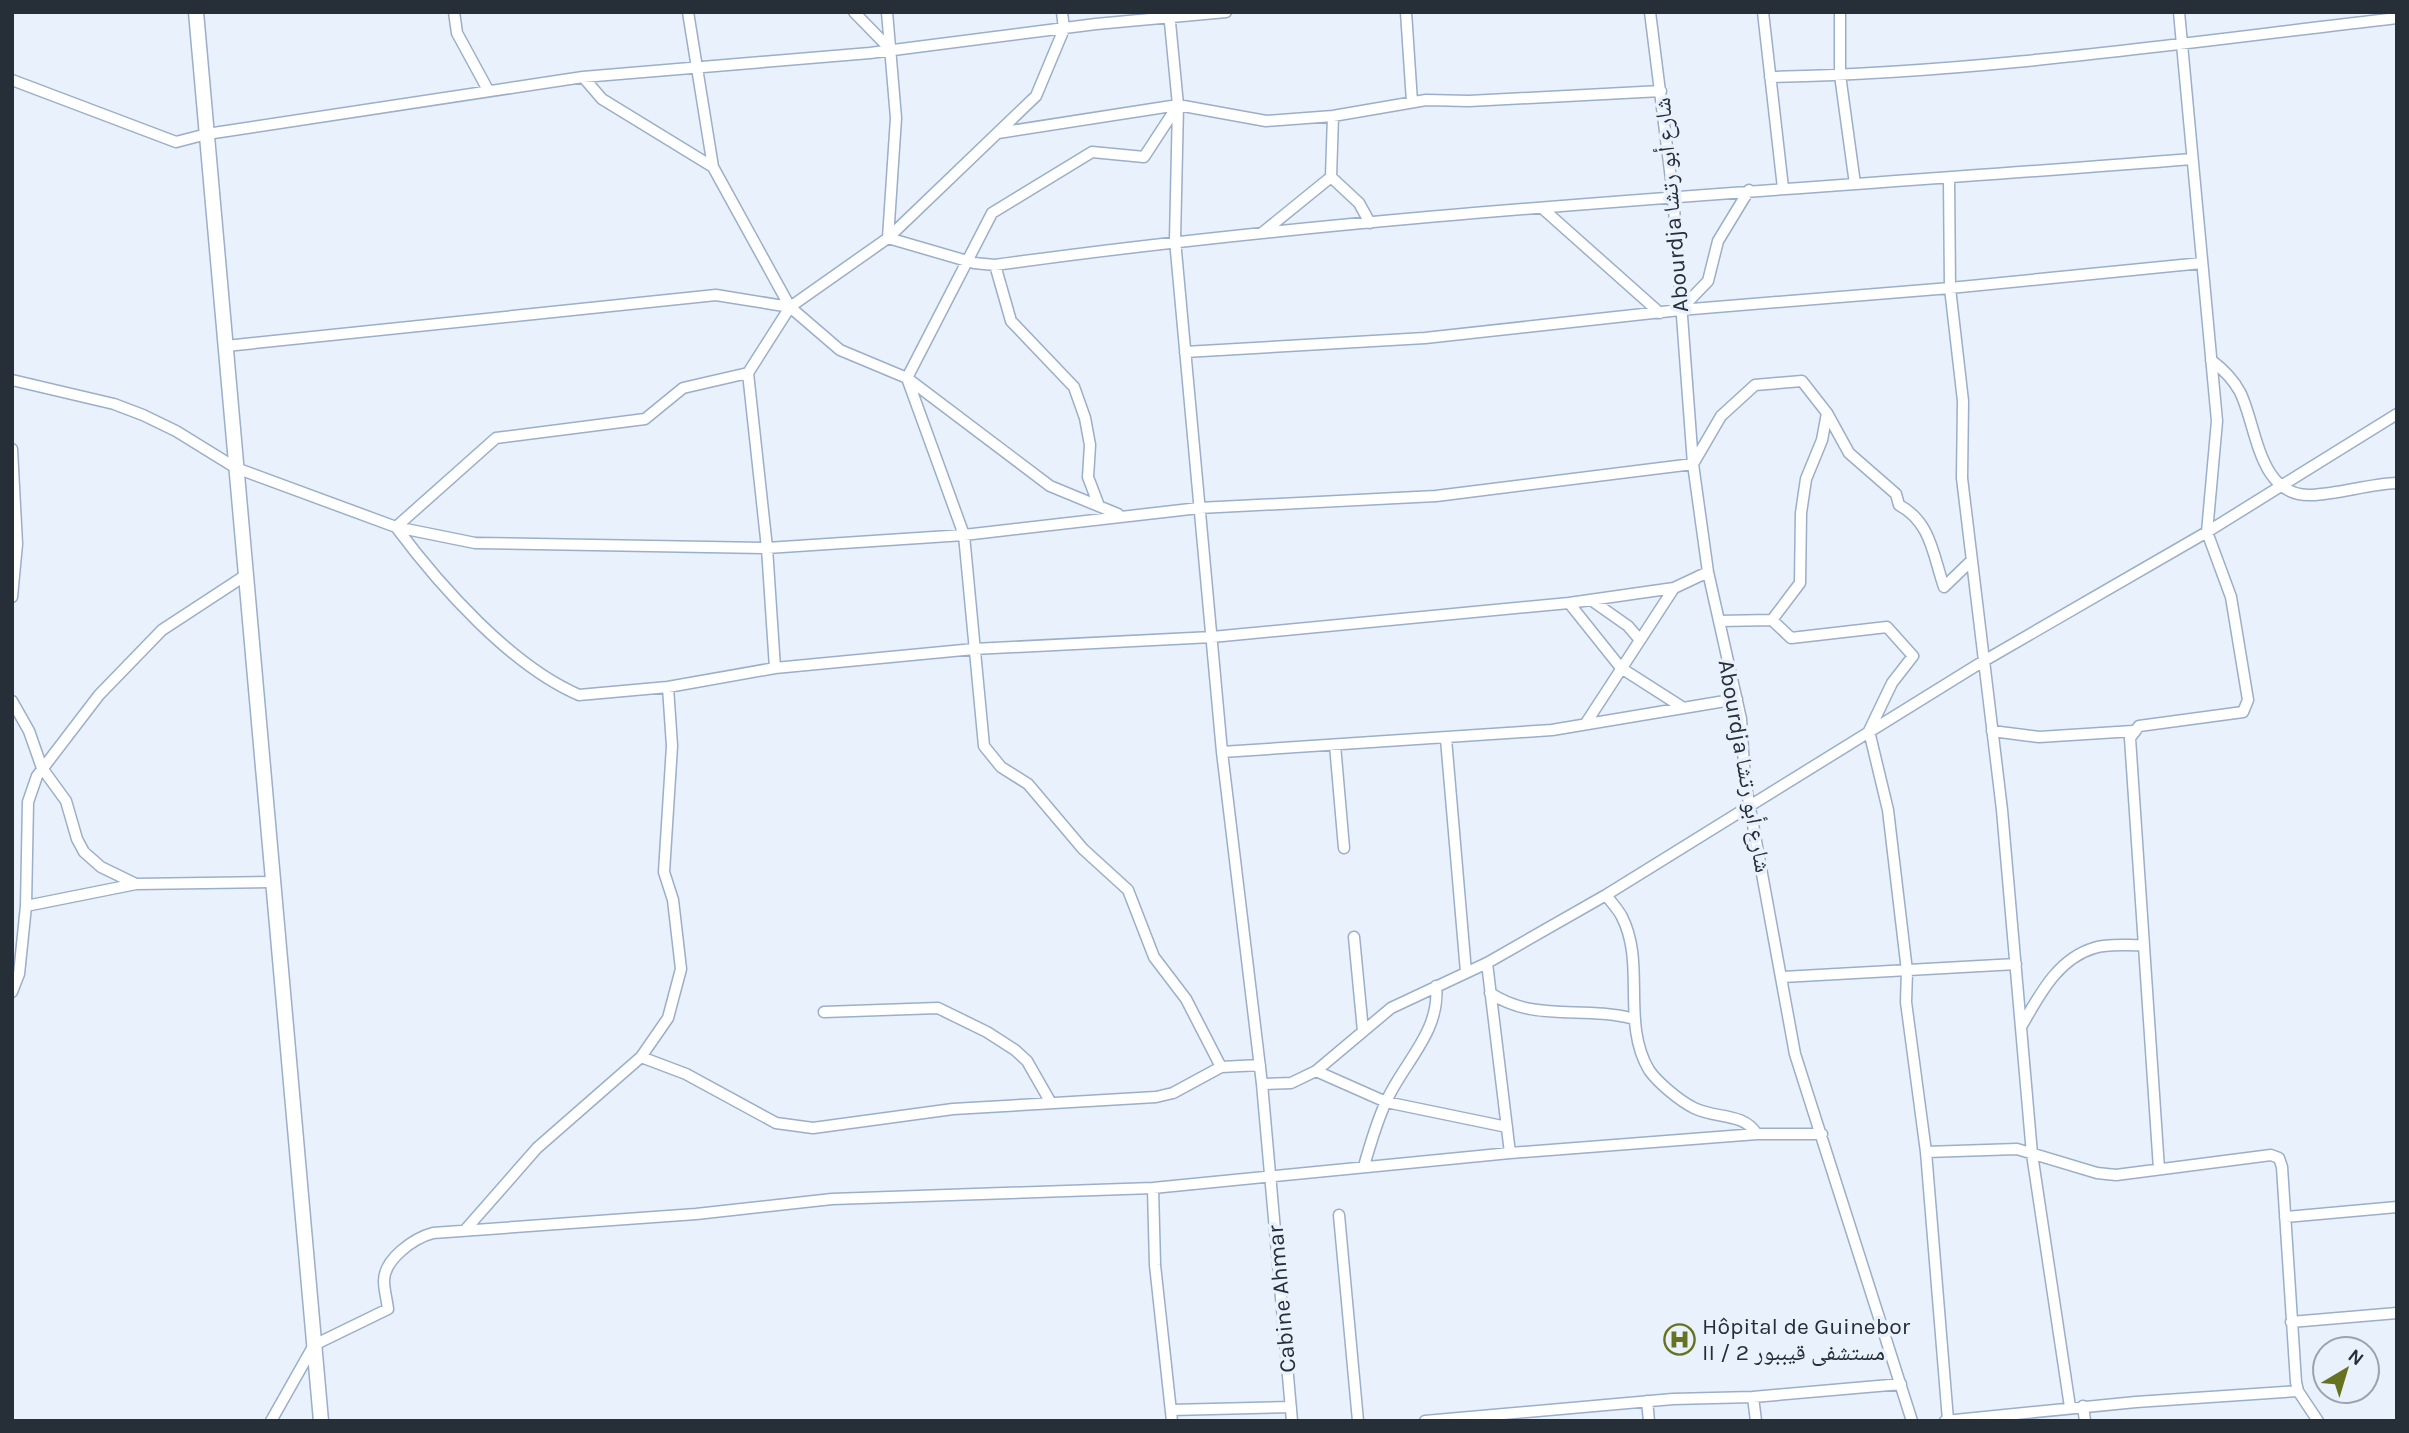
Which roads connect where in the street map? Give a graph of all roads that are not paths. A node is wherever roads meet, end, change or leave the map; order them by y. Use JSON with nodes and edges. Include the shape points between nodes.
{"nodes":[{"id":1,"x":196,"y":12,"type":"edge"},
{"id":2,"x":454,"y":12,"type":"edge"},
{"id":3,"x":688,"y":12,"type":"edge"},
{"id":4,"x":854,"y":12,"type":"edge"},
{"id":5,"x":887,"y":12,"type":"edge"},
{"id":6,"x":1062,"y":12,"type":"edge"},
{"id":7,"x":1226,"y":12,"type":"edge"},
{"id":8,"x":1406,"y":12,"type":"edge"},
{"id":9,"x":1650,"y":12,"type":"edge"},
{"id":10,"x":1763,"y":12,"type":"edge"},
{"id":11,"x":1840,"y":12,"type":"edge"},
{"id":12,"x":2179,"y":12,"type":"edge"},
{"id":13,"x":1169,"y":15,"type":"edge"},
{"id":14,"x":2397,"y":18,"type":"edge"},
{"id":15,"x":1064,"y":29,"type":"junction"},
{"id":16,"x":2181,"y":43,"type":"junction"},
{"id":17,"x":891,"y":50,"type":"junction"},
{"id":18,"x":695,"y":68,"type":"junction"},
{"id":19,"x":1840,"y":75,"type":"junction"},
{"id":20,"x":1770,"y":77,"type":"junction"},
{"id":21,"x":583,"y":78,"type":"junction"},
{"id":22,"x":12,"y":80,"type":"edge"},
{"id":23,"x":488,"y":90,"type":"junction"},
{"id":24,"x":1661,"y":91,"type":"junction"},
{"id":25,"x":1412,"y":102,"type":"junction"},
{"id":26,"x":1178,"y":105,"type":"junction"},
{"id":27,"x":1334,"y":116,"type":"junction"},
{"id":28,"x":998,"y":133,"type":"junction"},
{"id":29,"x":207,"y":134,"type":"junction"},
{"id":30,"x":2192,"y":159,"type":"junction"},
{"id":31,"x":713,"y":167,"type":"junction"},
{"id":32,"x":1331,"y":177,"type":"junction"},
{"id":33,"x":1949,"y":178,"type":"junction"},
{"id":34,"x":1855,"y":184,"type":"junction"},
{"id":35,"x":1783,"y":188,"type":"junction"},
{"id":36,"x":1749,"y":190,"type":"junction"},
{"id":37,"x":1673,"y":195,"type":"junction"},
{"id":38,"x":1542,"y":208,"type":"junction"},
{"id":39,"x":1370,"y":223,"type":"junction"},
{"id":40,"x":1262,"y":233,"type":"junction"},
{"id":41,"x":888,"y":238,"type":"junction"},
{"id":42,"x":1174,"y":240,"type":"junction"},
{"id":43,"x":967,"y":261,"type":"junction"},
{"id":44,"x":2202,"y":263,"type":"junction"},
{"id":45,"x":995,"y":265,"type":"junction"},
{"id":46,"x":1950,"y":288,"type":"junction"},
{"id":47,"x":790,"y":307,"type":"junction"},
{"id":48,"x":1680,"y":310,"type":"junction"},
{"id":49,"x":1660,"y":313,"type":"junction"},
{"id":50,"x":226,"y":346,"type":"junction"},
{"id":51,"x":1185,"y":352,"type":"junction"},
{"id":52,"x":2211,"y":360,"type":"junction"},
{"id":53,"x":748,"y":373,"type":"junction"},
{"id":54,"x":907,"y":378,"type":"junction"},
{"id":55,"x":12,"y":380,"type":"edge"},
{"id":56,"x":1827,"y":413,"type":"junction"},
{"id":57,"x":2397,"y":414,"type":"edge"},
{"id":58,"x":12,"y":449,"type":"edge"},
{"id":59,"x":1693,"y":464,"type":"junction"},
{"id":60,"x":236,"y":468,"type":"junction"},
{"id":61,"x":2397,"y":483,"type":"edge"},
{"id":62,"x":2282,"y":485,"type":"junction"},
{"id":63,"x":1099,"y":506,"type":"junction"},
{"id":64,"x":1199,"y":508,"type":"junction"},
{"id":65,"x":1121,"y":515,"type":"junction"},
{"id":66,"x":396,"y":527,"type":"junction"},
{"id":67,"x":2207,"y":532,"type":"junction"},
{"id":68,"x":964,"y":535,"type":"junction"},
{"id":69,"x":767,"y":548,"type":"junction"},
{"id":70,"x":1971,"y":561,"type":"junction"},
{"id":71,"x":1709,"y":572,"type":"junction"},
{"id":72,"x":246,"y":575,"type":"junction"},
{"id":73,"x":1674,"y":588,"type":"junction"},
{"id":74,"x":12,"y":597,"type":"edge"},
{"id":75,"x":1591,"y":600,"type":"junction"},
{"id":76,"x":1569,"y":603,"type":"junction"},
{"id":77,"x":1772,"y":620,"type":"junction"},
{"id":78,"x":1719,"y":621,"type":"junction"},
{"id":79,"x":1212,"y":637,"type":"junction"},
{"id":80,"x":1640,"y":640,"type":"junction"},
{"id":81,"x":974,"y":649,"type":"junction"},
{"id":82,"x":1983,"y":662,"type":"junction"},
{"id":83,"x":775,"y":667,"type":"junction"},
{"id":84,"x":1621,"y":668,"type":"junction"},
{"id":85,"x":668,"y":687,"type":"junction"},
{"id":86,"x":1737,"y":699,"type":"junction"},
{"id":87,"x":12,"y":701,"type":"edge"},
{"id":88,"x":1682,"y":707,"type":"junction"},
{"id":89,"x":1586,"y":723,"type":"junction"},
{"id":90,"x":1869,"y":731,"type":"junction"},
{"id":91,"x":1992,"y":731,"type":"junction"},
{"id":92,"x":2133,"y":731,"type":"junction"},
{"id":93,"x":1446,"y":739,"type":"junction"},
{"id":94,"x":1335,"y":745,"type":"junction"},
{"id":95,"x":1222,"y":752,"type":"junction"},
{"id":96,"x":43,"y":768,"type":"junction"},
{"id":97,"x":1750,"y":808,"type":"junction"},
{"id":98,"x":1344,"y":848,"type":"dead end"},
{"id":99,"x":273,"y":882,"type":"junction"},
{"id":100,"x":136,"y":884,"type":"junction"},
{"id":101,"x":1606,"y":895,"type":"junction"},
{"id":102,"x":26,"y":905,"type":"junction"},
{"id":103,"x":1354,"y":937,"type":"dead end"},
{"id":104,"x":2144,"y":945,"type":"junction"},
{"id":105,"x":1487,"y":963,"type":"junction"},
{"id":106,"x":2016,"y":964,"type":"junction"},
{"id":107,"x":1907,"y":971,"type":"junction"},
{"id":108,"x":1466,"y":972,"type":"junction"},
{"id":109,"x":1783,"y":977,"type":"junction"},
{"id":110,"x":1436,"y":985,"type":"junction"},
{"id":111,"x":12,"y":992,"type":"edge"},
{"id":112,"x":1490,"y":993,"type":"junction"},
{"id":113,"x":824,"y":1012,"type":"dead end"},
{"id":114,"x":1634,"y":1019,"type":"junction"},
{"id":115,"x":2021,"y":1027,"type":"junction"},
{"id":116,"x":1363,"y":1031,"type":"junction"},
{"id":117,"x":641,"y":1057,"type":"junction"},
{"id":118,"x":1260,"y":1065,"type":"junction"},
{"id":119,"x":1222,"y":1067,"type":"junction"},
{"id":120,"x":1317,"y":1071,"type":"junction"},
{"id":121,"x":1262,"y":1084,"type":"junction"},
{"id":122,"x":1385,"y":1102,"type":"junction"},
{"id":123,"x":1051,"y":1103,"type":"junction"},
{"id":124,"x":1507,"y":1127,"type":"junction"},
{"id":125,"x":1757,"y":1134,"type":"junction"},
{"id":126,"x":1822,"y":1134,"type":"junction"},
{"id":127,"x":1926,"y":1152,"type":"junction"},
{"id":128,"x":1510,"y":1153,"type":"junction"},
{"id":129,"x":2032,"y":1154,"type":"junction"},
{"id":130,"x":1364,"y":1166,"type":"junction"},
{"id":131,"x":2159,"y":1169,"type":"junction"},
{"id":132,"x":1270,"y":1177,"type":"junction"},
{"id":133,"x":1153,"y":1188,"type":"junction"},
{"id":134,"x":2397,"y":1207,"type":"edge"},
{"id":135,"x":1339,"y":1215,"type":"dead end"},
{"id":136,"x":2285,"y":1217,"type":"junction"},
{"id":137,"x":466,"y":1229,"type":"junction"},
{"id":138,"x":2397,"y":1313,"type":"edge"},
{"id":139,"x":2291,"y":1322,"type":"junction"},
{"id":140,"x":314,"y":1345,"type":"junction"},
{"id":141,"x":1901,"y":1384,"type":"junction"},
{"id":142,"x":2298,"y":1391,"type":"junction"},
{"id":143,"x":1753,"y":1397,"type":"junction"},
{"id":144,"x":1647,"y":1401,"type":"junction"},
{"id":145,"x":2083,"y":1406,"type":"junction"},
{"id":146,"x":1291,"y":1407,"type":"junction"},
{"id":147,"x":1574,"y":1408,"type":"junction"},
{"id":148,"x":2070,"y":1408,"type":"junction"},
{"id":149,"x":1172,"y":1415,"type":"edge"},
{"id":150,"x":271,"y":1421,"type":"edge"},
{"id":151,"x":321,"y":1421,"type":"edge"},
{"id":152,"x":1292,"y":1421,"type":"edge"},
{"id":153,"x":1358,"y":1421,"type":"edge"},
{"id":154,"x":1425,"y":1421,"type":"edge"},
{"id":155,"x":1575,"y":1421,"type":"edge"},
{"id":156,"x":1649,"y":1421,"type":"edge"},
{"id":157,"x":1756,"y":1421,"type":"edge"},
{"id":158,"x":1912,"y":1421,"type":"edge"},
{"id":159,"x":1947,"y":1421,"type":"edge"},
{"id":160,"x":2085,"y":1421,"type":"edge"},
{"id":161,"x":2318,"y":1421,"type":"edge"}],
"edges":[{"from":1,"to":29,"type":"street"},
{"from":2,"to":23,"type":"street","via":[[457,33]]},
{"from":3,"to":18,"type":"street"},
{"from":4,"to":17,"type":"street"},
{"from":5,"to":17,"type":"street"},
{"from":6,"to":15,"type":"street"},
{"from":7,"to":13,"type":"street"},
{"from":8,"to":25,"type":"street"},
{"from":9,"to":24,"type":"street","name":"Abourdja شارع أبو رتشا"},
{"from":10,"to":20,"type":"street"},
{"from":11,"to":19,"type":"street"},
{"from":12,"to":16,"type":"street"},
{"from":13,"to":15,"type":"street"},
{"from":13,"to":26,"type":"street","name":"Cabine Ahmar"},
{"from":14,"to":16,"type":"street"},
{"from":15,"to":17,"type":"street"},
{"from":15,"to":28,"type":"street","via":[[1036,96]]},
{"from":16,"to":19,"type":"street"},
{"from":16,"to":30,"type":"street"},
{"from":17,"to":18,"type":"street"},
{"from":17,"to":41,"type":"street","via":[[895,118]]},
{"from":18,"to":21,"type":"street"},
{"from":18,"to":31,"type":"street"},
{"from":19,"to":20,"type":"street"},
{"from":19,"to":34,"type":"street"},
{"from":20,"to":35,"type":"street"},
{"from":21,"to":23,"type":"street"},
{"from":21,"to":31,"type":"street","via":[[602,99]]},
{"from":22,"to":29,"type":"street","via":[[176,142]]},
{"from":23,"to":29,"type":"street"},
{"from":24,"to":25,"type":"street"},
{"from":24,"to":37,"type":"street","name":"Abourdja شارع أبو رتشا"},
{"from":25,"to":27,"type":"street"},
{"from":26,"to":27,"type":"street","via":[[1266,121]]},
{"from":26,"to":28,"type":"street"},
{"from":26,"to":42,"type":"street","name":"Cabine Ahmar"},
{"from":26,"to":43,"type":"street","via":[[1144,157],[1092,152],[992,213]]},
{"from":27,"to":32,"type":"street"},
{"from":28,"to":41,"type":"street"},
{"from":29,"to":50,"type":"street"},
{"from":30,"to":33,"type":"street"},
{"from":30,"to":44,"type":"street"},
{"from":31,"to":47,"type":"street"},
{"from":32,"to":39,"type":"street","via":[[1359,203]]},
{"from":32,"to":40,"type":"street"},
{"from":33,"to":34,"type":"street"},
{"from":33,"to":46,"type":"street"},
{"from":34,"to":35,"type":"street"},
{"from":35,"to":36,"type":"street"},
{"from":36,"to":37,"type":"street"},
{"from":36,"to":48,"type":"street","via":[[1718,241],[1708,281]]},
{"from":37,"to":38,"type":"street"},
{"from":37,"to":48,"type":"street","name":"Abourdja شارع أبو رتشا"},
{"from":38,"to":39,"type":"street"},
{"from":38,"to":49,"type":"street"},
{"from":39,"to":40,"type":"street"},
{"from":40,"to":42,"type":"street"},
{"from":41,"to":43,"type":"street"},
{"from":41,"to":47,"type":"street"},
{"from":42,"to":45,"type":"street"},
{"from":42,"to":51,"type":"street","name":"Cabine Ahmar"},
{"from":43,"to":45,"type":"street"},
{"from":43,"to":54,"type":"street"},
{"from":44,"to":46,"type":"street"},
{"from":44,"to":52,"type":"street"},
{"from":45,"to":63,"type":"street","via":[[1011,321],[1074,387],[1090,445],[1088,478]]},
{"from":46,"to":48,"type":"street"},
{"from":46,"to":70,"type":"street","via":[[1963,401],[1962,478]]},
{"from":47,"to":50,"type":"street","via":[[716,295]]},
{"from":47,"to":53,"type":"street"},
{"from":47,"to":54,"type":"street","via":[[840,350]]},
{"from":48,"to":49,"type":"street"},
{"from":48,"to":59,"type":"street","name":"Abourdja شارع أبو رتشا"},
{"from":49,"to":51,"type":"street","via":[[1425,338]]},
{"from":50,"to":60,"type":"street"},
{"from":51,"to":64,"type":"street","name":"Cabine Ahmar"},
{"from":52,"to":62,"type":"street","via":[[2241,394],[2264,463]]},
{"from":52,"to":67,"type":"street","via":[[2218,439]]},
{"from":53,"to":66,"type":"street","via":[[683,388],[645,419],[496,438]]},
{"from":53,"to":69,"type":"street"},
{"from":54,"to":63,"type":"street","via":[[1050,486]]},
{"from":54,"to":68,"type":"street"},
{"from":55,"to":60,"type":"street","via":[[143,415]]},
{"from":56,"to":59,"type":"street","via":[[1802,381],[1755,385],[1721,416]]},
{"from":56,"to":70,"type":"street","via":[[1849,453],[1896,494],[1899,505],[1915,514],[1928,535],[1944,587]]},
{"from":56,"to":77,"type":"street","via":[[1806,479],[1800,583]]},
{"from":57,"to":62,"type":"street"},
{"from":58,"to":74,"type":"street","via":[[17,544]]},
{"from":59,"to":64,"type":"street","via":[[1436,496]]},
{"from":59,"to":71,"type":"street","name":"Abourdja شارع أبو رتشا"},
{"from":60,"to":66,"type":"street"},
{"from":60,"to":72,"type":"street"},
{"from":61,"to":62,"type":"street","via":[[2310,495]]},
{"from":62,"to":67,"type":"street"},
{"from":63,"to":65,"type":"street"},
{"from":64,"to":65,"type":"street"},
{"from":64,"to":79,"type":"street","name":"Cabine Ahmar"},
{"from":65,"to":68,"type":"street"},
{"from":66,"to":69,"type":"street","via":[[475,543]]},
{"from":66,"to":85,"type":"street","via":[[421,561],[503,646],[566,690],[579,695]]},
{"from":67,"to":82,"type":"street"},
{"from":67,"to":92,"type":"street","via":[[2231,597],[2248,700],[2243,712],[2229,716],[2139,726]]},
{"from":68,"to":69,"type":"street"},
{"from":68,"to":81,"type":"street"},
{"from":69,"to":83,"type":"street"},
{"from":70,"to":82,"type":"street"},
{"from":71,"to":73,"type":"street"},
{"from":71,"to":78,"type":"street","name":"Abourdja شارع أبو رتشا"},
{"from":72,"to":96,"type":"street","via":[[162,630],[99,695]]},
{"from":72,"to":99,"type":"street"},
{"from":73,"to":75,"type":"street"},
{"from":73,"to":80,"type":"street"},
{"from":75,"to":76,"type":"street"},
{"from":75,"to":80,"type":"street"},
{"from":76,"to":79,"type":"street"},
{"from":76,"to":84,"type":"street"},
{"from":77,"to":78,"type":"street"},
{"from":77,"to":90,"type":"street","via":[[1791,638],[1887,627],[1913,656],[1892,683]]},
{"from":78,"to":86,"type":"street","name":"Abourdja شارع أبو رتشا"},
{"from":79,"to":81,"type":"street"},
{"from":79,"to":95,"type":"street","name":"Cabine Ahmar"},
{"from":80,"to":84,"type":"street"},
{"from":81,"to":83,"type":"street"},
{"from":81,"to":119,"type":"street","via":[[984,746],[1001,767],[1028,784],[1083,849],[1128,890],[1154,957],[1186,999]]},
{"from":82,"to":90,"type":"street"},
{"from":82,"to":91,"type":"street"},
{"from":83,"to":85,"type":"street"},
{"from":84,"to":88,"type":"street"},
{"from":84,"to":89,"type":"street"},
{"from":85,"to":117,"type":"street","via":[[672,746],[664,872],[673,900],[681,969],[668,1018]]},
{"from":86,"to":88,"type":"street"},
{"from":86,"to":97,"type":"street","name":"Abourdja شارع أبو رتشا"},
{"from":87,"to":96,"type":"street"},
{"from":88,"to":89,"type":"street"},
{"from":89,"to":93,"type":"street"},
{"from":90,"to":97,"type":"street"},
{"from":90,"to":107,"type":"street","via":[[1888,810]]},
{"from":91,"to":92,"type":"street","via":[[2039,737]]},
{"from":91,"to":106,"type":"street"},
{"from":92,"to":104,"type":"street"},
{"from":93,"to":94,"type":"street"},
{"from":93,"to":108,"type":"street"},
{"from":94,"to":95,"type":"street"},
{"from":94,"to":98,"type":"street"},
{"from":95,"to":118,"type":"street","name":"Cabine Ahmar"},
{"from":96,"to":100,"type":"street","via":[[66,801],[84,852],[101,867]]},
{"from":96,"to":102,"type":"street","via":[[28,802]]},
{"from":97,"to":101,"type":"street"},
{"from":97,"to":109,"type":"street","name":"Abourdja شارع أبو رتشا"},
{"from":99,"to":100,"type":"street"},
{"from":99,"to":140,"type":"street"},
{"from":100,"to":102,"type":"street"},
{"from":101,"to":105,"type":"street"},
{"from":101,"to":114,"type":"street","via":[[1622,916],[1629,940]]},
{"from":102,"to":111,"type":"street","via":[[19,974]]},
{"from":103,"to":116,"type":"street"},
{"from":104,"to":115,"type":"street","via":[[2095,947],[2062,965]]},
{"from":104,"to":131,"type":"street"},
{"from":105,"to":108,"type":"street"},
{"from":105,"to":112,"type":"street"},
{"from":106,"to":107,"type":"street"},
{"from":106,"to":115,"type":"street"},
{"from":107,"to":109,"type":"street"},
{"from":107,"to":127,"type":"street","via":[[1906,1002]]},
{"from":108,"to":110,"type":"street"},
{"from":109,"to":126,"type":"street","name":"Abourdja شارع أبو رتشا","via":[[1795,1054]]},
{"from":110,"to":116,"type":"street","via":[[1391,1008]]},
{"from":110,"to":122,"type":"street","via":[[1437,1007],[1427,1033]]},
{"from":112,"to":114,"type":"street","via":[[1523,1009],[1606,1012]]},
{"from":112,"to":124,"type":"street"},
{"from":113,"to":123,"type":"street","via":[[938,1008],[1015,1050],[1027,1061]]},
{"from":114,"to":125,"type":"street","via":[[1650,1072],[1695,1108],[1745,1121]]},
{"from":115,"to":129,"type":"street"},
{"from":116,"to":120,"type":"street"},
{"from":117,"to":123,"type":"street","via":[[686,1074],[776,1123],[813,1128],[953,1109]]},
{"from":117,"to":137,"type":"street","via":[[537,1149]]},
{"from":118,"to":119,"type":"street"},
{"from":118,"to":121,"type":"street","name":"Cabine Ahmar"},
{"from":119,"to":123,"type":"street","via":[[1157,1097]]},
{"from":120,"to":121,"type":"street","via":[[1292,1083]]},
{"from":120,"to":122,"type":"street"},
{"from":121,"to":132,"type":"street","name":"Cabine Ahmar"},
{"from":122,"to":124,"type":"street"},
{"from":122,"to":130,"type":"street"},
{"from":124,"to":128,"type":"street"},
{"from":125,"to":126,"type":"street"},
{"from":125,"to":128,"type":"street"},
{"from":126,"to":141,"type":"street","name":"Abourdja شارع أبو رتشا","via":[[1874,1311]]},
{"from":127,"to":129,"type":"street","via":[[2005,1148]]},
{"from":127,"to":159,"type":"street"},
{"from":128,"to":130,"type":"street"},
{"from":129,"to":131,"type":"street","via":[[2097,1173]]},
{"from":129,"to":148,"type":"street"},
{"from":130,"to":132,"type":"street"},
{"from":131,"to":136,"type":"street","via":[[2272,1155],[2282,1167]]},
{"from":132,"to":133,"type":"street"},
{"from":132,"to":146,"type":"street","name":"Cabine Ahmar"},
{"from":133,"to":137,"type":"street","via":[[832,1199],[696,1214]]},
{"from":133,"to":149,"type":"street","via":[[1155,1265]]},
{"from":134,"to":136,"type":"street"},
{"from":135,"to":153,"type":"street"},
{"from":136,"to":139,"type":"street"},
{"from":137,"to":140,"type":"street","via":[[426,1235],[410,1243],[384,1278],[388,1309]]},
{"from":138,"to":139,"type":"street"},
{"from":139,"to":142,"type":"street"},
{"from":140,"to":150,"type":"street"},
{"from":140,"to":151,"type":"street"},
{"from":141,"to":143,"type":"street"},
{"from":141,"to":158,"type":"street","name":"Abourdja شارع أبو رتشا"},
{"from":142,"to":145,"type":"street"},
{"from":142,"to":161,"type":"street"},
{"from":143,"to":144,"type":"street"},
{"from":143,"to":157,"type":"street"},
{"from":144,"to":147,"type":"street"},
{"from":144,"to":156,"type":"street"},
{"from":145,"to":148,"type":"street"},
{"from":145,"to":160,"type":"street"},
{"from":146,"to":149,"type":"street"},
{"from":146,"to":152,"type":"street","name":"Cabine Ahmar"},
{"from":147,"to":154,"type":"street"},
{"from":147,"to":155,"type":"street"},
{"from":148,"to":159,"type":"street"}]}
